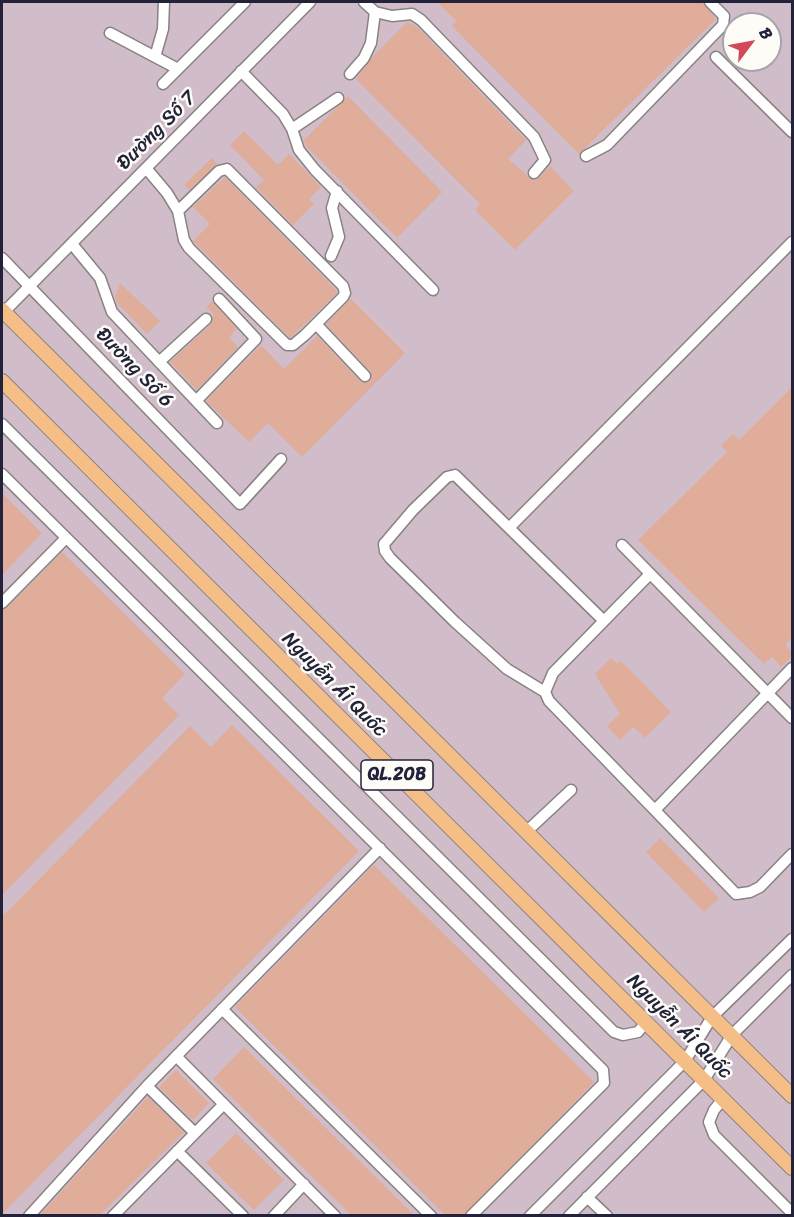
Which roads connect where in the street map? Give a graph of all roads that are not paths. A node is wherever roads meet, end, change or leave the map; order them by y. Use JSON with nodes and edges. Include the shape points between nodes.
{"nodes":[{"id":1,"x":164,"y":2,"type":"edge"},
{"id":2,"x":245,"y":2,"type":"edge"},
{"id":3,"x":310,"y":2,"type":"edge"},
{"id":4,"x":364,"y":2,"type":"edge"},
{"id":5,"x":710,"y":2,"type":"edge"},
{"id":6,"x":375,"y":12,"type":"junction"},
{"id":7,"x":110,"y":33,"type":"dead end"},
{"id":8,"x":155,"y":57,"type":"junction"},
{"id":9,"x":716,"y":57,"type":"dead end"},
{"id":10,"x":178,"y":69,"type":"junction"},
{"id":11,"x":241,"y":72,"type":"junction"},
{"id":12,"x":350,"y":74,"type":"dead end"},
{"id":13,"x":163,"y":84,"type":"dead end"},
{"id":14,"x":338,"y":98,"type":"dead end"},
{"id":15,"x":292,"y":129,"type":"junction"},
{"id":16,"x":792,"y":132,"type":"edge"},
{"id":17,"x":586,"y":156,"type":"dead end"},
{"id":18,"x":146,"y":168,"type":"junction"},
{"id":19,"x":534,"y":173,"type":"dead end"},
{"id":20,"x":337,"y":191,"type":"junction"},
{"id":21,"x":178,"y":211,"type":"junction"},
{"id":22,"x":792,"y":242,"type":"edge"},
{"id":23,"x":72,"y":244,"type":"junction"},
{"id":24,"x":331,"y":256,"type":"dead end"},
{"id":25,"x":2,"y":258,"type":"edge"},
{"id":26,"x":30,"y":286,"type":"junction"},
{"id":27,"x":433,"y":290,"type":"dead end"},
{"id":28,"x":219,"y":299,"type":"dead end"},
{"id":29,"x":3,"y":311,"type":"edge"},
{"id":30,"x":206,"y":319,"type":"dead end"},
{"id":31,"x":316,"y":324,"type":"junction"},
{"id":32,"x":159,"y":362,"type":"junction"},
{"id":33,"x":365,"y":376,"type":"dead end"},
{"id":34,"x":2,"y":381,"type":"edge"},
{"id":35,"x":196,"y":401,"type":"junction"},
{"id":36,"x":217,"y":423,"type":"dead end"},
{"id":37,"x":2,"y":424,"type":"edge"},
{"id":38,"x":281,"y":459,"type":"dead end"},
{"id":39,"x":2,"y":474,"type":"edge"},
{"id":40,"x":510,"y":528,"type":"junction"},
{"id":41,"x":66,"y":538,"type":"junction"},
{"id":42,"x":622,"y":545,"type":"dead end"},
{"id":43,"x":650,"y":574,"type":"junction"},
{"id":44,"x":2,"y":603,"type":"edge"},
{"id":45,"x":604,"y":621,"type":"junction"},
{"id":46,"x":792,"y":668,"type":"edge"},
{"id":47,"x":545,"y":692,"type":"junction"},
{"id":48,"x":768,"y":693,"type":"junction"},
{"id":49,"x":792,"y":718,"type":"edge"},
{"id":50,"x":571,"y":790,"type":"dead end"},
{"id":51,"x":655,"y":810,"type":"junction"},
{"id":52,"x":526,"y":832,"type":"junction"},
{"id":53,"x":380,"y":848,"type":"junction"},
{"id":54,"x":792,"y":854,"type":"edge"},
{"id":55,"x":792,"y":939,"type":"edge"},
{"id":56,"x":792,"y":975,"type":"edge"},
{"id":57,"x":222,"y":1010,"type":"junction"},
{"id":58,"x":712,"y":1017,"type":"junction"},
{"id":59,"x":646,"y":1022,"type":"junction"},
{"id":60,"x":732,"y":1035,"type":"junction"},
{"id":61,"x":176,"y":1056,"type":"junction"},
{"id":62,"x":685,"y":1061,"type":"junction"},
{"id":63,"x":704,"y":1080,"type":"junction"},
{"id":64,"x":147,"y":1086,"type":"junction"},
{"id":65,"x":792,"y":1096,"type":"edge"},
{"id":66,"x":723,"y":1099,"type":"junction"},
{"id":67,"x":224,"y":1104,"type":"junction"},
{"id":68,"x":195,"y":1133,"type":"junction"},
{"id":69,"x":177,"y":1151,"type":"junction"},
{"id":70,"x":792,"y":1168,"type":"edge"},
{"id":71,"x":304,"y":1184,"type":"junction"},
{"id":72,"x":586,"y":1197,"type":"junction"},
{"id":73,"x":792,"y":1213,"type":"edge"},
{"id":74,"x":29,"y":1215,"type":"edge"},
{"id":75,"x":112,"y":1215,"type":"edge"},
{"id":76,"x":243,"y":1215,"type":"edge"},
{"id":77,"x":274,"y":1215,"type":"edge"},
{"id":78,"x":335,"y":1215,"type":"edge"},
{"id":79,"x":431,"y":1215,"type":"edge"},
{"id":80,"x":471,"y":1215,"type":"edge"},
{"id":81,"x":530,"y":1215,"type":"edge"},
{"id":82,"x":569,"y":1215,"type":"edge"},
{"id":83,"x":607,"y":1215,"type":"edge"}],
"edges":[{"from":1,"to":8,"type":"street","via":[[163,29]]},
{"from":2,"to":10,"type":"street"},
{"from":3,"to":11,"type":"street","name":"Đường Số 7"},
{"from":4,"to":6,"type":"street"},
{"from":5,"to":17,"type":"street","via":[[724,16],[723,25],[607,145]]},
{"from":6,"to":12,"type":"street","via":[[371,44]]},
{"from":6,"to":19,"type":"street","via":[[392,16],[412,14],[421,20],[534,137],[545,160]]},
{"from":7,"to":8,"type":"street"},
{"from":8,"to":10,"type":"street"},
{"from":9,"to":16,"type":"street"},
{"from":10,"to":13,"type":"street"},
{"from":11,"to":15,"type":"street","via":[[283,114]]},
{"from":11,"to":18,"type":"street","name":"Đường Số 7"},
{"from":14,"to":15,"type":"street"},
{"from":15,"to":20,"type":"street","via":[[299,150]]},
{"from":18,"to":21,"type":"street"},
{"from":18,"to":23,"type":"street","name":"Đường Số 7"},
{"from":20,"to":24,"type":"street","via":[[332,208],[339,237]]},
{"from":20,"to":27,"type":"street"},
{"from":21,"to":31,"type":"street","via":[[189,248],[283,343],[293,345]]},
{"from":21,"to":31,"type":"street","via":[[223,168],[232,173],[342,286],[343,297]]},
{"from":22,"to":40,"type":"street"},
{"from":23,"to":26,"type":"street","name":"Đường Số 7"},
{"from":23,"to":32,"type":"street","via":[[100,278],[111,312]]},
{"from":25,"to":26,"type":"street","name":"Đường Số 6"},
{"from":26,"to":29,"type":"street","name":"Đường Số 7"},
{"from":26,"to":38,"type":"street","name":"Đường Số 6","via":[[240,504]]},
{"from":28,"to":35,"type":"street","via":[[256,339]]},
{"from":29,"to":52,"type":"main road","name":"Nguyễn Ái Quốc","number":"QL.20B"},
{"from":30,"to":32,"type":"street"},
{"from":31,"to":33,"type":"street"},
{"from":32,"to":35,"type":"street"},
{"from":34,"to":59,"type":"main road","name":"Nguyễn Ái Quốc","number":"QL.20B"},
{"from":35,"to":36,"type":"street"},
{"from":37,"to":59,"type":"street","via":[[614,1032],[638,1032]]},
{"from":39,"to":41,"type":"street"},
{"from":40,"to":45,"type":"street"},
{"from":40,"to":47,"type":"street","via":[[455,475],[447,477],[414,510],[384,544],[385,551],[507,669]]},
{"from":41,"to":44,"type":"street"},
{"from":41,"to":53,"type":"street"},
{"from":42,"to":43,"type":"street"},
{"from":43,"to":45,"type":"street"},
{"from":43,"to":48,"type":"street"},
{"from":45,"to":47,"type":"street","via":[[554,673]]},
{"from":46,"to":48,"type":"street"},
{"from":47,"to":51,"type":"street","via":[[549,701]]},
{"from":48,"to":49,"type":"street"},
{"from":48,"to":51,"type":"street"},
{"from":50,"to":52,"type":"street"},
{"from":51,"to":54,"type":"street","via":[[736,894],[760,887]]},
{"from":52,"to":58,"type":"main road","name":"Nguyễn Ái Quốc","number":"QL.20B"},
{"from":53,"to":57,"type":"street"},
{"from":53,"to":80,"type":"street","via":[[605,1076],[604,1083]]},
{"from":55,"to":58,"type":"street"},
{"from":56,"to":60,"type":"street"},
{"from":57,"to":61,"type":"street"},
{"from":57,"to":79,"type":"street"},
{"from":58,"to":60,"type":"main road","name":"Nguyễn Ái Quốc","number":"QL.20B"},
{"from":58,"to":62,"type":"street"},
{"from":59,"to":62,"type":"main road","name":"Nguyễn Ái Quốc","number":"QL.20B"},
{"from":60,"to":63,"type":"street"},
{"from":60,"to":65,"type":"main road","name":"Nguyễn Ái Quốc","number":"QL.20B"},
{"from":61,"to":64,"type":"street"},
{"from":61,"to":67,"type":"street"},
{"from":62,"to":63,"type":"main road","name":"Nguyễn Ái Quốc","number":"QL.20B"},
{"from":62,"to":81,"type":"street"},
{"from":63,"to":66,"type":"main road","name":"Nguyễn Ái Quốc","number":"QL.20B"},
{"from":63,"to":72,"type":"street"},
{"from":64,"to":68,"type":"street"},
{"from":64,"to":74,"type":"street"},
{"from":66,"to":70,"type":"main road","name":"Nguyễn Ái Quốc","number":"QL.20B"},
{"from":66,"to":73,"type":"street","via":[[709,1122],[714,1135]]},
{"from":67,"to":68,"type":"street"},
{"from":67,"to":71,"type":"street"},
{"from":68,"to":69,"type":"street"},
{"from":69,"to":75,"type":"street"},
{"from":69,"to":76,"type":"street"},
{"from":71,"to":77,"type":"street"},
{"from":71,"to":78,"type":"street"},
{"from":72,"to":82,"type":"street"},
{"from":72,"to":83,"type":"street"}]}
